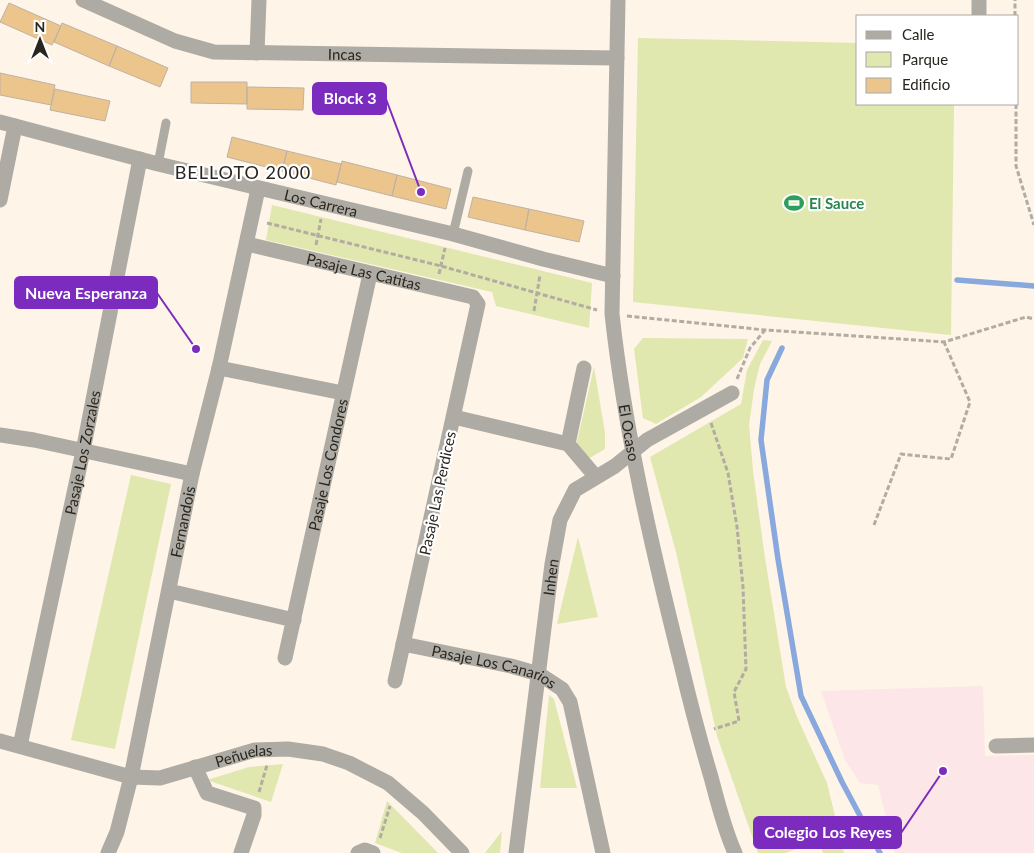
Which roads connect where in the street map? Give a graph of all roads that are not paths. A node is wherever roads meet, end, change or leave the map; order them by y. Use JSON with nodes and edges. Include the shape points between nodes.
{"nodes":[{"id":1,"x":83,"y":0,"type":"edge"},
{"id":2,"x":259,"y":0,"type":"edge"},
{"id":3,"x":618,"y":0,"type":"edge"},
{"id":4,"x":979,"y":0,"type":"edge"},
{"id":5,"x":979,"y":15,"type":"edge"},
{"id":6,"x":257,"y":53,"type":"junction"},
{"id":7,"x":617,"y":58,"type":"junction"},
{"id":8,"x":0,"y":122,"type":"edge"},
{"id":9,"x":166,"y":123,"type":"dead end"},
{"id":10,"x":15,"y":126,"type":"junction"},
{"id":11,"x":140,"y":159,"type":"junction"},
{"id":12,"x":158,"y":164,"type":"junction"},
{"id":13,"x":468,"y":171,"type":"dead end"},
{"id":14,"x":258,"y":189,"type":"junction"},
{"id":15,"x":0,"y":200,"type":"edge"},
{"id":16,"x":450,"y":234,"type":"junction"},
{"id":17,"x":247,"y":244,"type":"junction"},
{"id":18,"x":370,"y":274,"type":"junction"},
{"id":19,"x":613,"y":276,"type":"junction"},
{"id":20,"x":478,"y":304,"type":"joint"},
{"id":21,"x":219,"y":368,"type":"junction"},
{"id":22,"x":584,"y":368,"type":"dead end"},
{"id":23,"x":343,"y":393,"type":"junction"},
{"id":24,"x":732,"y":393,"type":"road end"},
{"id":25,"x":454,"y":417,"type":"junction"},
{"id":26,"x":0,"y":435,"type":"edge"},
{"id":27,"x":568,"y":444,"type":"junction"},
{"id":28,"x":84,"y":451,"type":"junction"},
{"id":29,"x":631,"y":453,"type":"junction"},
{"id":30,"x":192,"y":474,"type":"junction"},
{"id":31,"x":596,"y":477,"type":"junction"},
{"id":32,"x":169,"y":591,"type":"junction"},
{"id":33,"x":294,"y":620,"type":"junction"},
{"id":34,"x":404,"y":644,"type":"junction"},
{"id":35,"x":285,"y":658,"type":"dead end"},
{"id":36,"x":539,"y":674,"type":"junction"},
{"id":37,"x":395,"y":681,"type":"dead end"},
{"id":38,"x":0,"y":741,"type":"edge"},
{"id":39,"x":1034,"y":745,"type":"edge"},
{"id":40,"x":20,"y":746,"type":"junction"},
{"id":41,"x":996,"y":746,"type":"dead end"},
{"id":42,"x":195,"y":767,"type":"junction"},
{"id":43,"x":131,"y":776,"type":"junction"},
{"id":44,"x":376,"y":849,"type":"edge"},
{"id":45,"x":108,"y":853,"type":"edge"},
{"id":46,"x":241,"y":853,"type":"edge"},
{"id":47,"x":358,"y":853,"type":"edge"},
{"id":48,"x":462,"y":853,"type":"edge"},
{"id":49,"x":516,"y":853,"type":"edge"},
{"id":50,"x":603,"y":853,"type":"edge"},
{"id":51,"x":736,"y":853,"type":"edge"}],
"edges":[{"from":1,"to":6,"type":"street","name":"Incas","via":[[198,49]]},
{"from":2,"to":6,"type":"street"},
{"from":3,"to":7,"type":"street","name":"El Ocaso"},
{"from":4,"to":5,"type":"street"},
{"from":6,"to":7,"type":"street","name":"Incas"},
{"from":7,"to":19,"type":"street","name":"El Ocaso"},
{"from":8,"to":10,"type":"street","name":"Los Carrera"},
{"from":9,"to":12,"type":"lane"},
{"from":10,"to":11,"type":"street","name":"Los Carrera"},
{"from":10,"to":15,"type":"street"},
{"from":11,"to":12,"type":"street","name":"Los Carrera"},
{"from":11,"to":28,"type":"street","name":"Pasaje Los Zorzales"},
{"from":12,"to":14,"type":"street","name":"Los Carrera"},
{"from":13,"to":16,"type":"lane"},
{"from":14,"to":16,"type":"street","name":"Los Carrera"},
{"from":14,"to":17,"type":"street","name":"Fernandois"},
{"from":16,"to":19,"type":"street","name":"Los Carrera"},
{"from":17,"to":18,"type":"street","name":"Pasaje Las Catitas"},
{"from":17,"to":21,"type":"street","name":"Fernandois"},
{"from":18,"to":20,"type":"street","name":"Pasaje Las Catitas","via":[[473,297]]},
{"from":18,"to":23,"type":"street","name":"Pasaje Los Condores"},
{"from":19,"to":29,"type":"street","name":"El Ocaso","via":[[612,314]]},
{"from":20,"to":25,"type":"street","name":"Pasaje Las Perdices"},
{"from":21,"to":23,"type":"street"},
{"from":21,"to":30,"type":"street","name":"Fernandois"},
{"from":22,"to":27,"type":"street"},
{"from":23,"to":33,"type":"street","name":"Pasaje Los Condores"},
{"from":24,"to":29,"type":"street","name":"Inhen","via":[[647,440]]},
{"from":25,"to":27,"type":"street"},
{"from":25,"to":34,"type":"street","name":"Pasaje Las Perdices"},
{"from":26,"to":28,"type":"street"},
{"from":27,"to":31,"type":"street"},
{"from":28,"to":30,"type":"street"},
{"from":28,"to":40,"type":"street","name":"Pasaje Los Zorzales"},
{"from":29,"to":31,"type":"street","name":"Inhen"},
{"from":29,"to":51,"type":"street","name":"El Ocaso","via":[[698,734],[723,822]]},
{"from":30,"to":32,"type":"street","name":"Fernandois"},
{"from":31,"to":36,"type":"street","name":"Inhen","via":[[575,490],[560,520]]},
{"from":32,"to":33,"type":"street"},
{"from":32,"to":43,"type":"street","name":"Fernandois"},
{"from":33,"to":35,"type":"street","name":"Pasaje Los Condores"},
{"from":34,"to":36,"type":"street","name":"Pasaje Los Canarios"},
{"from":34,"to":37,"type":"street","name":"Pasaje Las Perdices"},
{"from":36,"to":49,"type":"street","name":"Inhen"},
{"from":36,"to":50,"type":"street","name":"Pasaje Los Canarios","via":[[562,689],[570,702]]},
{"from":38,"to":40,"type":"street","name":"Peñuelas"},
{"from":39,"to":41,"type":"street"},
{"from":40,"to":43,"type":"street","name":"Peñuelas"},
{"from":42,"to":43,"type":"street","name":"Peñuelas","via":[[160,778]]},
{"from":42,"to":46,"type":"street","via":[[207,792],[254,808]]},
{"from":42,"to":48,"type":"street","name":"Peñuelas","via":[[255,750],[288,749],[323,754],[369,772],[404,795]]},
{"from":43,"to":45,"type":"street","name":"Fernandois"},
{"from":44,"to":47,"type":"street"}]}
